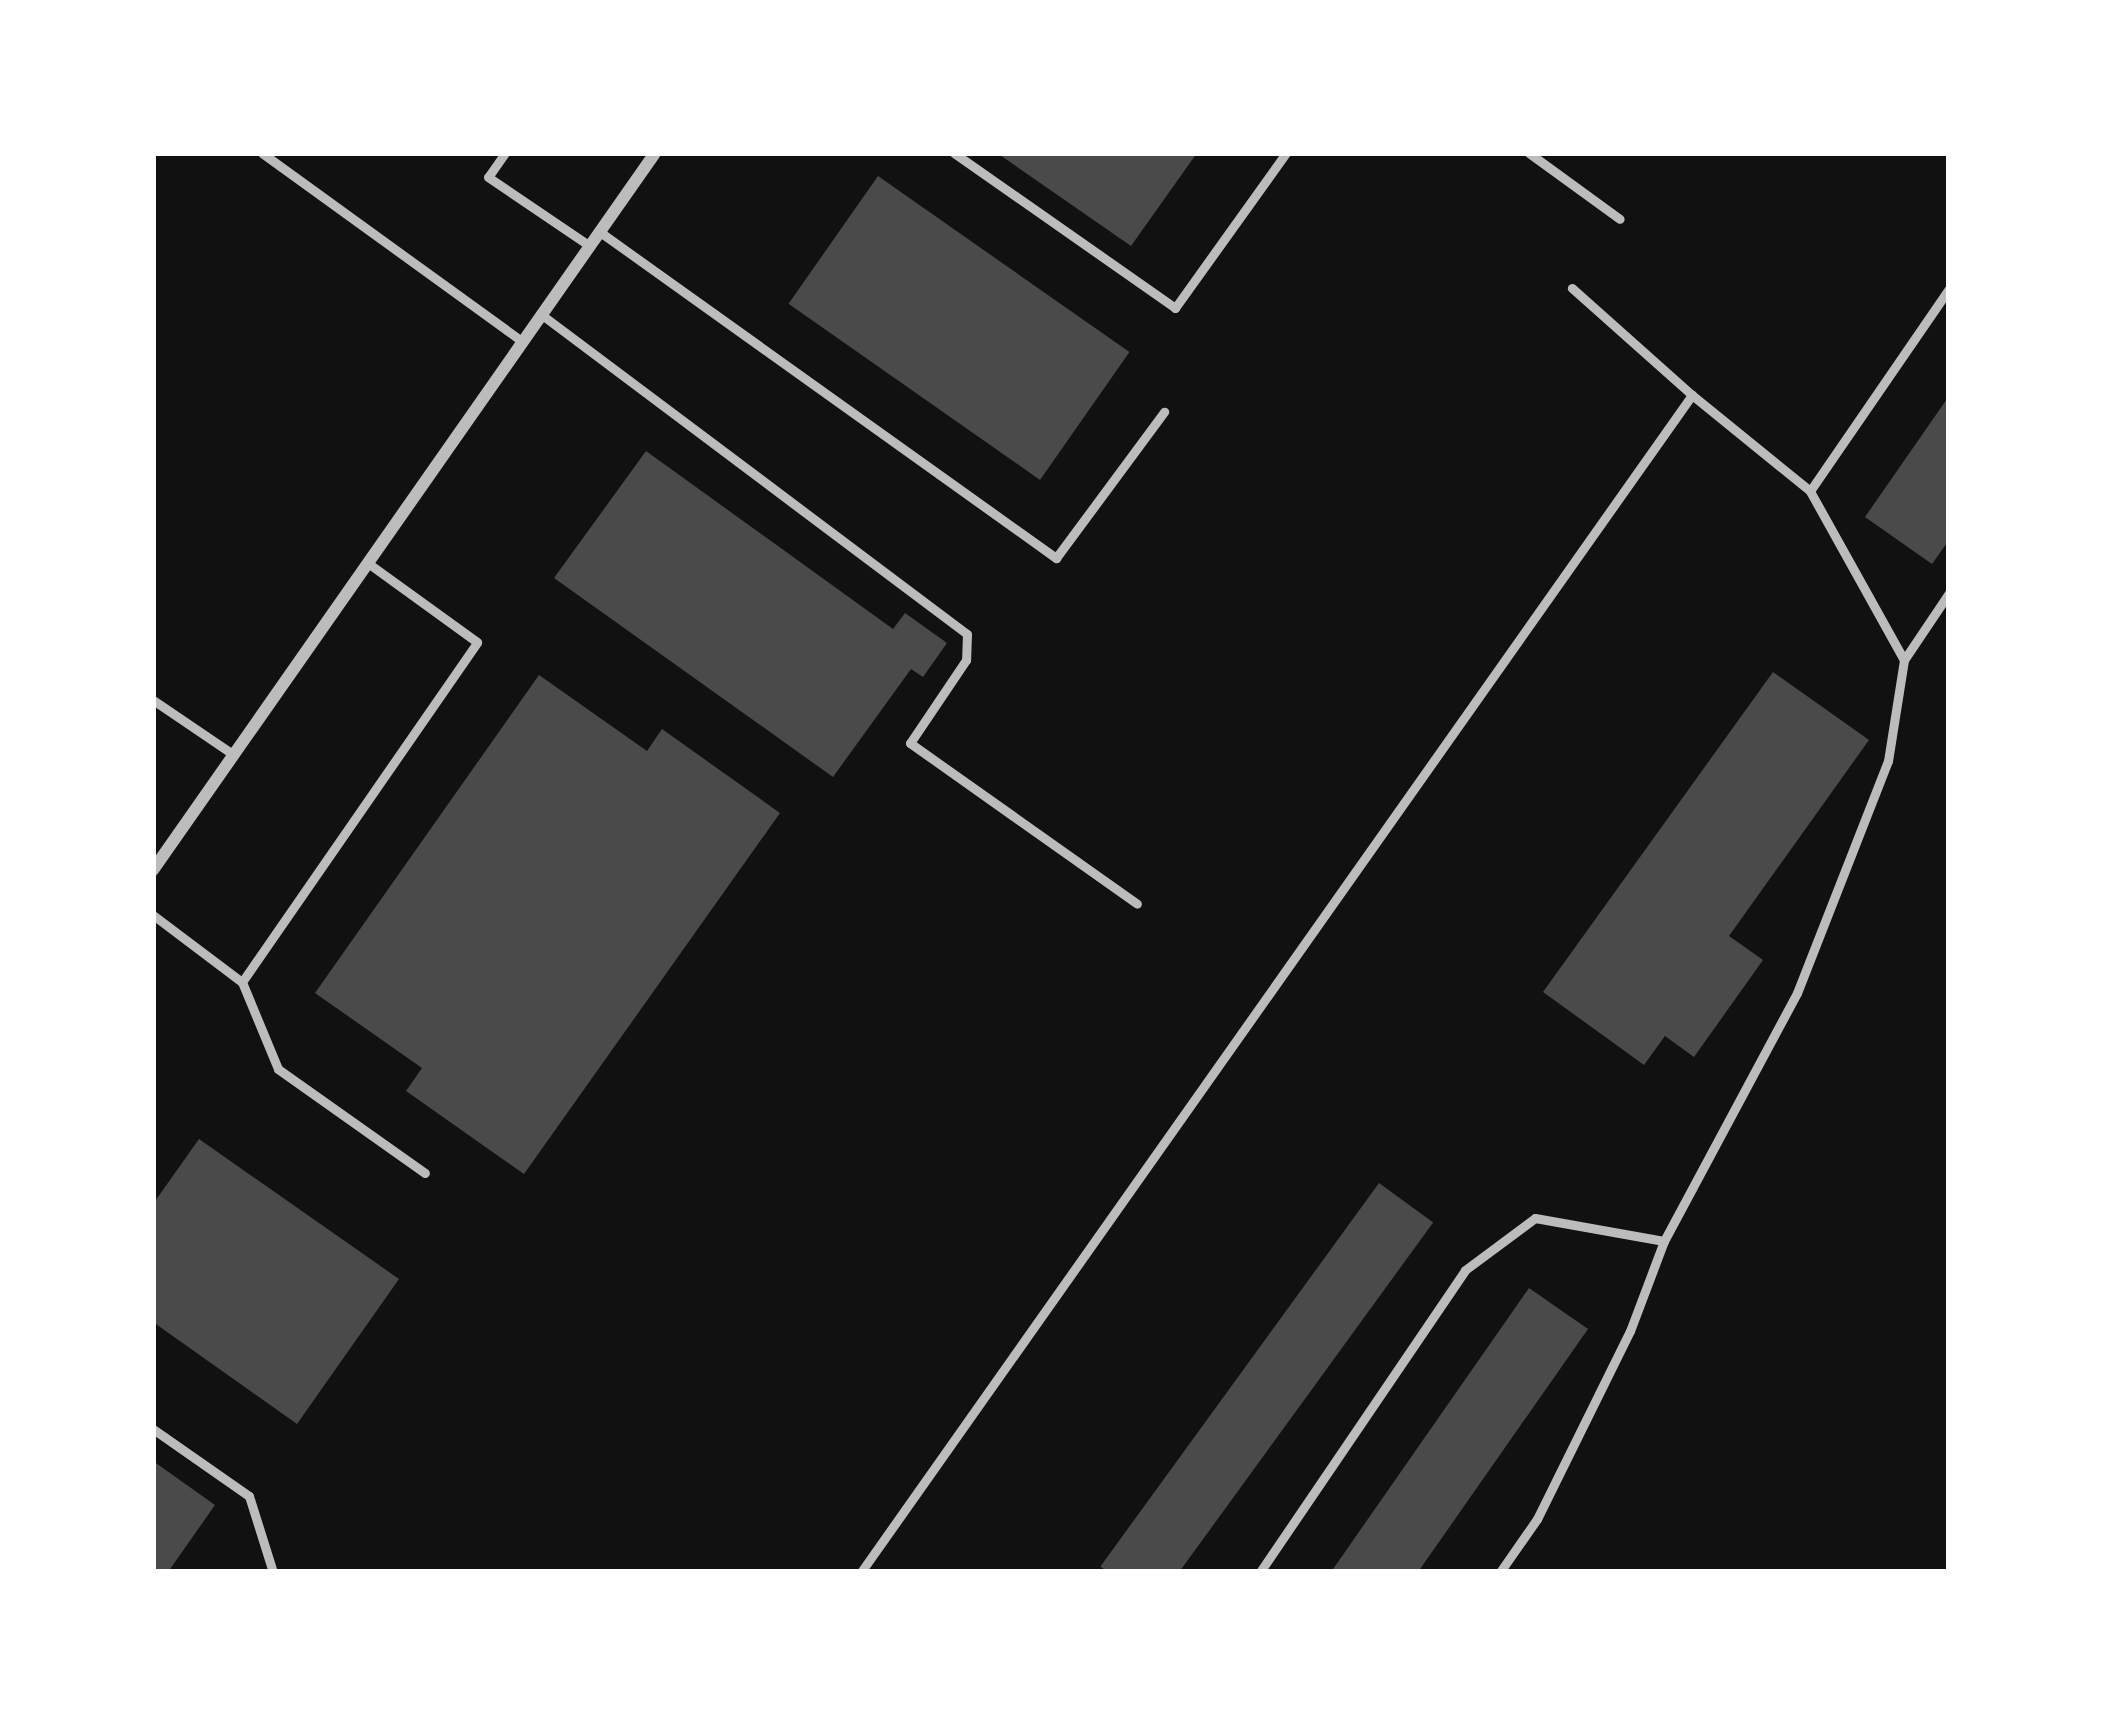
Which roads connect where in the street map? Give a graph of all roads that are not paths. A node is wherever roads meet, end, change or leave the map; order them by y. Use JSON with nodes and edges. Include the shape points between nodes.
{"nodes":[{"id":1,"x":262,"y":153,"type":"edge"},
{"id":2,"x":505,"y":153,"type":"edge"},
{"id":3,"x":655,"y":153,"type":"edge"},
{"id":4,"x":954,"y":153,"type":"edge"},
{"id":5,"x":1286,"y":153,"type":"edge"},
{"id":6,"x":1529,"y":153,"type":"edge"},
{"id":7,"x":1620,"y":219,"type":"dead end"},
{"id":8,"x":600,"y":232,"type":"junction"},
{"id":9,"x":590,"y":246,"type":"junction"},
{"id":10,"x":1571,"y":288,"type":"dead end"},
{"id":11,"x":1949,"y":289,"type":"edge"},
{"id":12,"x":542,"y":315,"type":"junction"},
{"id":13,"x":523,"y":342,"type":"junction"},
{"id":14,"x":1692,"y":394,"type":"junction"},
{"id":15,"x":1164,"y":412,"type":"dead end"},
{"id":16,"x":1810,"y":491,"type":"junction"},
{"id":17,"x":368,"y":563,"type":"junction"},
{"id":18,"x":1949,"y":593,"type":"edge"},
{"id":19,"x":1904,"y":660,"type":"junction"},
{"id":20,"x":153,"y":700,"type":"edge"},
{"id":21,"x":234,"y":755,"type":"junction"},
{"id":22,"x":153,"y":870,"type":"edge"},
{"id":23,"x":1137,"y":904,"type":"dead end"},
{"id":24,"x":153,"y":915,"type":"edge"},
{"id":25,"x":242,"y":982,"type":"junction"},
{"id":26,"x":425,"y":1173,"type":"dead end"},
{"id":27,"x":1664,"y":1241,"type":"junction"},
{"id":28,"x":153,"y":1429,"type":"edge"},
{"id":29,"x":273,"y":1572,"type":"edge"},
{"id":30,"x":861,"y":1572,"type":"edge"},
{"id":31,"x":1260,"y":1572,"type":"edge"},
{"id":32,"x":1500,"y":1572,"type":"edge"}],
"edges":[{"from":1,"to":13,"type":"lane"},
{"from":2,"to":9,"type":"lane","via":[[488,177]]},
{"from":3,"to":8,"type":"street"},
{"from":4,"to":5,"type":"lane","via":[[1174,308]]},
{"from":6,"to":7,"type":"lane"},
{"from":8,"to":9,"type":"street"},
{"from":8,"to":15,"type":"lane","via":[[1056,558]]},
{"from":9,"to":12,"type":"street"},
{"from":10,"to":14,"type":"lane"},
{"from":11,"to":16,"type":"lane"},
{"from":12,"to":13,"type":"street"},
{"from":12,"to":23,"type":"lane","via":[[968,634],[966,660],[910,743]]},
{"from":13,"to":17,"type":"street"},
{"from":14,"to":16,"type":"lane"},
{"from":14,"to":30,"type":"lane"},
{"from":16,"to":19,"type":"lane"},
{"from":17,"to":21,"type":"street"},
{"from":17,"to":25,"type":"lane","via":[[477,642]]},
{"from":18,"to":19,"type":"lane"},
{"from":19,"to":27,"type":"lane","via":[[1888,761],[1797,994]]},
{"from":20,"to":21,"type":"lane"},
{"from":21,"to":22,"type":"street"},
{"from":24,"to":25,"type":"lane"},
{"from":25,"to":26,"type":"lane","via":[[278,1069]]},
{"from":27,"to":31,"type":"lane","via":[[1535,1218],[1465,1270]]},
{"from":27,"to":32,"type":"lane","via":[[1630,1331],[1537,1519]]},
{"from":28,"to":29,"type":"lane","via":[[249,1496]]}]}
